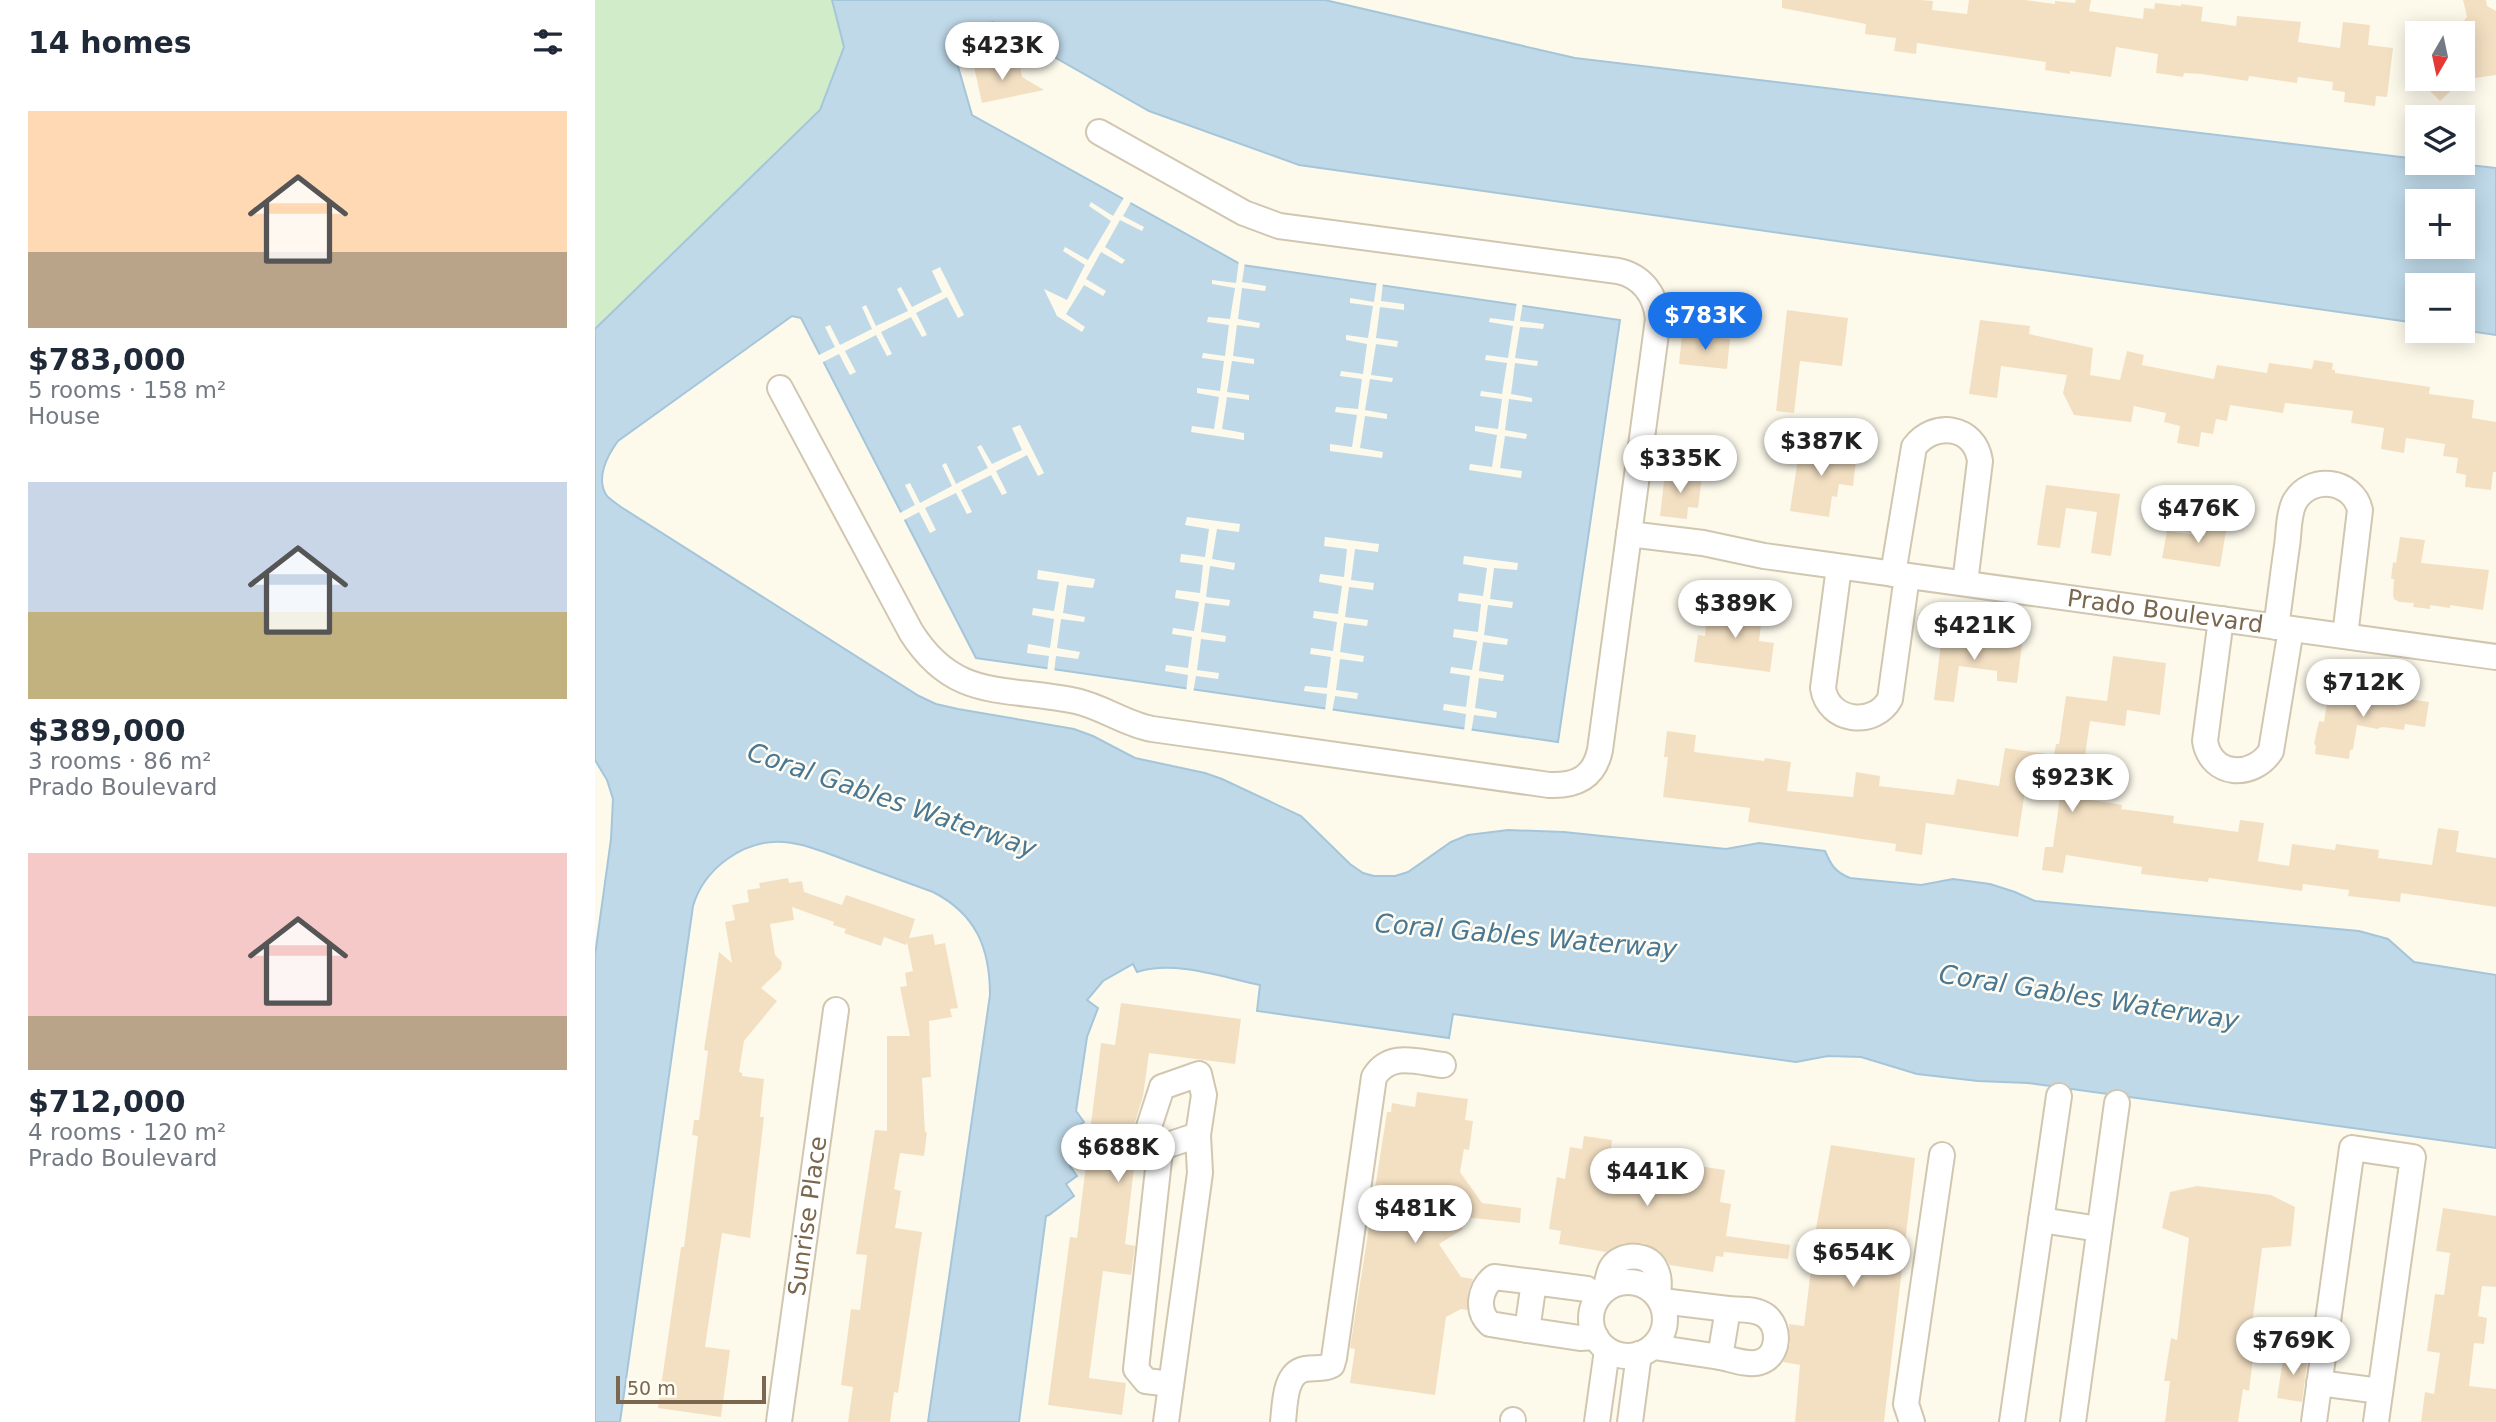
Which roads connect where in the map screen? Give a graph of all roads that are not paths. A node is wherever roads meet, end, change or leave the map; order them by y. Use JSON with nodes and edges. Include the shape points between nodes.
{"nodes":[{"id":1,"x":1098,"y":132,"type":"dead end"},
{"id":2,"x":780,"y":387,"type":"dead end"},
{"id":3,"x":1629,"y":534,"type":"junction"},
{"id":4,"x":1839,"y":567,"type":"junction"},
{"id":5,"x":1900,"y":575,"type":"junction"},
{"id":6,"x":1965,"y":583,"type":"junction"},
{"id":7,"x":2221,"y":620,"type":"junction"},
{"id":8,"x":2284,"y":628,"type":"junction"},
{"id":9,"x":2345,"y":636,"type":"junction"},
{"id":10,"x":2496,"y":657,"type":"edge"},
{"id":11,"x":836,"y":1010,"type":"dead end"},
{"id":12,"x":1443,"y":1065,"type":"dead end"},
{"id":13,"x":2059,"y":1096,"type":"dead end"},
{"id":14,"x":2116,"y":1103,"type":"dead end"},
{"id":15,"x":1198,"y":1135,"type":"junction"},
{"id":16,"x":1160,"y":1151,"type":"junction"},
{"id":17,"x":1942,"y":1154,"type":"dead end"},
{"id":18,"x":2041,"y":1220,"type":"junction"},
{"id":19,"x":2099,"y":1229,"type":"junction"},
{"id":20,"x":1535,"y":1282,"type":"junction"},
{"id":21,"x":1146,"y":1286,"type":"junction"},
{"id":22,"x":1183,"y":1291,"type":"junction"},
{"id":23,"x":1602,"y":1292,"type":"junction"},
{"id":24,"x":1660,"y":1298,"type":"junction"},
{"id":25,"x":1728,"y":1309,"type":"junction"},
{"id":26,"x":1527,"y":1330,"type":"junction"},
{"id":27,"x":1602,"y":1344,"type":"junction"},
{"id":28,"x":1646,"y":1351,"type":"junction"},
{"id":29,"x":1720,"y":1357,"type":"junction"},
{"id":30,"x":2319,"y":1383,"type":"junction"},
{"id":31,"x":1171,"y":1384,"type":"junction"},
{"id":32,"x":2380,"y":1391,"type":"junction"},
{"id":33,"x":779,"y":1422,"type":"edge"},
{"id":34,"x":1166,"y":1422,"type":"edge"},
{"id":35,"x":1283,"y":1422,"type":"edge"},
{"id":36,"x":1597,"y":1422,"type":"edge"},
{"id":37,"x":1630,"y":1422,"type":"edge"},
{"id":38,"x":1912,"y":1422,"type":"edge"},
{"id":39,"x":2012,"y":1422,"type":"edge"},
{"id":40,"x":2073,"y":1422,"type":"edge"},
{"id":41,"x":2314,"y":1422,"type":"edge"},
{"id":42,"x":2376,"y":1422,"type":"edge"}],
"edges":[{"from":1,"to":3,"type":"street","via":[[1244,213],[1279,226],[1618,271],[1636,279],[1653,297],[1658,319]]},
{"from":2,"to":3,"type":"street","via":[[911,632],[943,670],[982,687],[1092,705],[1152,729],[1549,785],[1584,779],[1600,750]]},
{"from":3,"to":4,"type":"street","name":"Prado Boulevard"},
{"from":4,"to":5,"type":"street","name":"Prado Boulevard"},
{"from":4,"to":5,"type":"street","via":[[1823,688],[1832,707],[1854,718],[1877,714],[1890,699]]},
{"from":5,"to":6,"type":"street","name":"Prado Boulevard"},
{"from":5,"to":6,"type":"street","via":[[1911,454],[1925,435],[1943,429],[1971,441],[1980,461]]},
{"from":6,"to":7,"type":"street","name":"Prado Boulevard"},
{"from":7,"to":8,"type":"street","name":"Prado Boulevard"},
{"from":7,"to":8,"type":"street","via":[[2205,741],[2215,761],[2236,771],[2260,765],[2271,751]]},
{"from":8,"to":9,"type":"street","name":"Prado Boulevard"},
{"from":8,"to":9,"type":"street","via":[[2294,504],[2311,487],[2329,484],[2347,489],[2360,510]]},
{"from":9,"to":10,"type":"street","name":"Prado Boulevard"},
{"from":11,"to":33,"type":"street","name":"Sunrise Place"},
{"from":12,"to":35,"type":"street","via":[[1393,1060],[1374,1077],[1334,1359],[1327,1368],[1296,1373],[1288,1386]]},
{"from":13,"to":18,"type":"street"},
{"from":14,"to":19,"type":"street"},
{"from":15,"to":16,"type":"street"},
{"from":15,"to":16,"type":"street","via":[[1204,1095],[1199,1074],[1162,1087],[1145,1139]]},
{"from":15,"to":22,"type":"street","via":[[1200,1173]]},
{"from":16,"to":21,"type":"street"},
{"from":17,"to":38,"type":"street","via":[[1906,1404]]},
{"from":18,"to":19,"type":"street"},
{"from":18,"to":39,"type":"street"},
{"from":19,"to":40,"type":"street"},
{"from":20,"to":23,"type":"street"},
{"from":20,"to":26,"type":"street"},
{"from":20,"to":26,"type":"street","via":[[1494,1278],[1481,1298],[1490,1324]]},
{"from":21,"to":22,"type":"street"},
{"from":21,"to":31,"type":"street","via":[[1136,1369],[1146,1381]]},
{"from":22,"to":31,"type":"street"},
{"from":23,"to":24,"type":"street","via":[[1614,1284],[1634,1281]]},
{"from":23,"to":27,"type":"street","via":[[1591,1314],[1591,1325]]},
{"from":24,"to":25,"type":"street"},
{"from":24,"to":28,"type":"street","via":[[1666,1326]]},
{"from":25,"to":29,"type":"street"},
{"from":25,"to":29,"type":"street","via":[[1767,1316],[1774,1328],[1775,1345],[1761,1362]]},
{"from":26,"to":27,"type":"street"},
{"from":27,"to":28,"type":"street","via":[[1618,1355]]},
{"from":27,"to":36,"type":"street"},
{"from":28,"to":29,"type":"street"},
{"from":28,"to":37,"type":"street"},
{"from":30,"to":32,"type":"street"},
{"from":30,"to":32,"type":"street","via":[[2352,1148],[2413,1157]]},
{"from":30,"to":41,"type":"street"},
{"from":31,"to":34,"type":"street"},
{"from":32,"to":42,"type":"street"}]}
